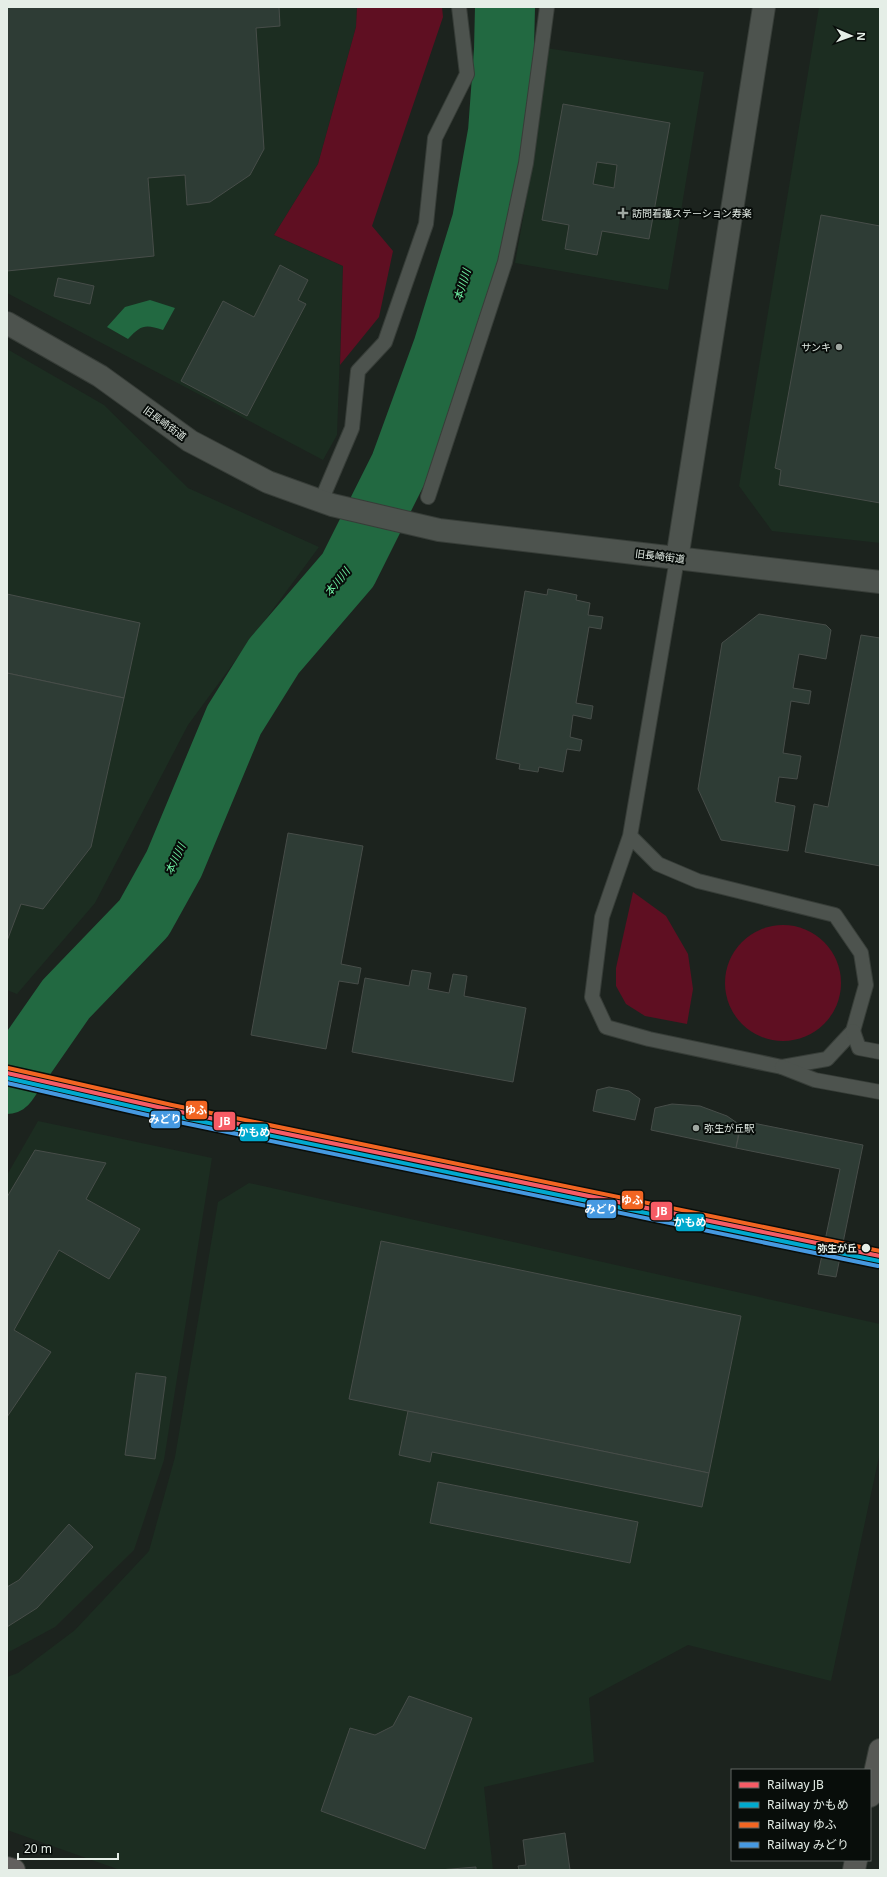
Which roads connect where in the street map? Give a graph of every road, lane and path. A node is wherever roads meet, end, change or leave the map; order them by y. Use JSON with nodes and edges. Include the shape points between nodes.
{"nodes":[{"id":1,"x":459,"y":7,"type":"edge"},
{"id":2,"x":547,"y":7,"type":"edge"},
{"id":3,"x":764,"y":7,"type":"edge"},
{"id":4,"x":7,"y":323,"type":"edge"},
{"id":5,"x":428,"y":497,"type":"dead end"},
{"id":6,"x":327,"y":503,"type":"junction"},
{"id":7,"x":677,"y":558,"type":"junction"},
{"id":8,"x":880,"y":582,"type":"edge"},
{"id":9,"x":630,"y":836,"type":"junction"},
{"id":10,"x":853,"y":1031,"type":"junction"},
{"id":11,"x":880,"y":1052,"type":"edge"},
{"id":12,"x":782,"y":1067,"type":"junction"},
{"id":13,"x":880,"y":1092,"type":"edge"},
{"id":14,"x":880,"y":1750,"type":"edge"},
{"id":15,"x":871,"y":1791,"type":"edge"},
{"id":16,"x":7,"y":1868,"type":"edge"},
{"id":17,"x":14,"y":1870,"type":"edge"}],
"edges":[{"from":1,"to":6,"type":"lane","via":[[467,74],[435,138],[426,224],[385,342],[358,371],[352,428]]},
{"from":2,"to":5,"type":"lane","via":[[526,163],[505,262]]},
{"from":3,"to":7,"type":"street"},
{"from":4,"to":6,"type":"street","name":"旧長崎街道","via":[[100,376],[190,442],[268,482]]},
{"from":6,"to":7,"type":"street","name":"旧長崎街道","via":[[439,530]]},
{"from":7,"to":8,"type":"street","name":"旧長崎街道"},
{"from":7,"to":9,"type":"lane"},
{"from":9,"to":10,"type":"lane","via":[[658,864],[698,881],[835,914],[861,953],[864,972],[866,985]]},
{"from":9,"to":12,"type":"lane","via":[[602,917],[592,997],[606,1027]]},
{"from":10,"to":11,"type":"lane","via":[[859,1048]]},
{"from":10,"to":12,"type":"lane","via":[[827,1059]]},
{"from":12,"to":13,"type":"lane","via":[[814,1080]]},
{"from":14,"to":15,"type":"main road"},
{"from":16,"to":17,"type":"highway"}]}
